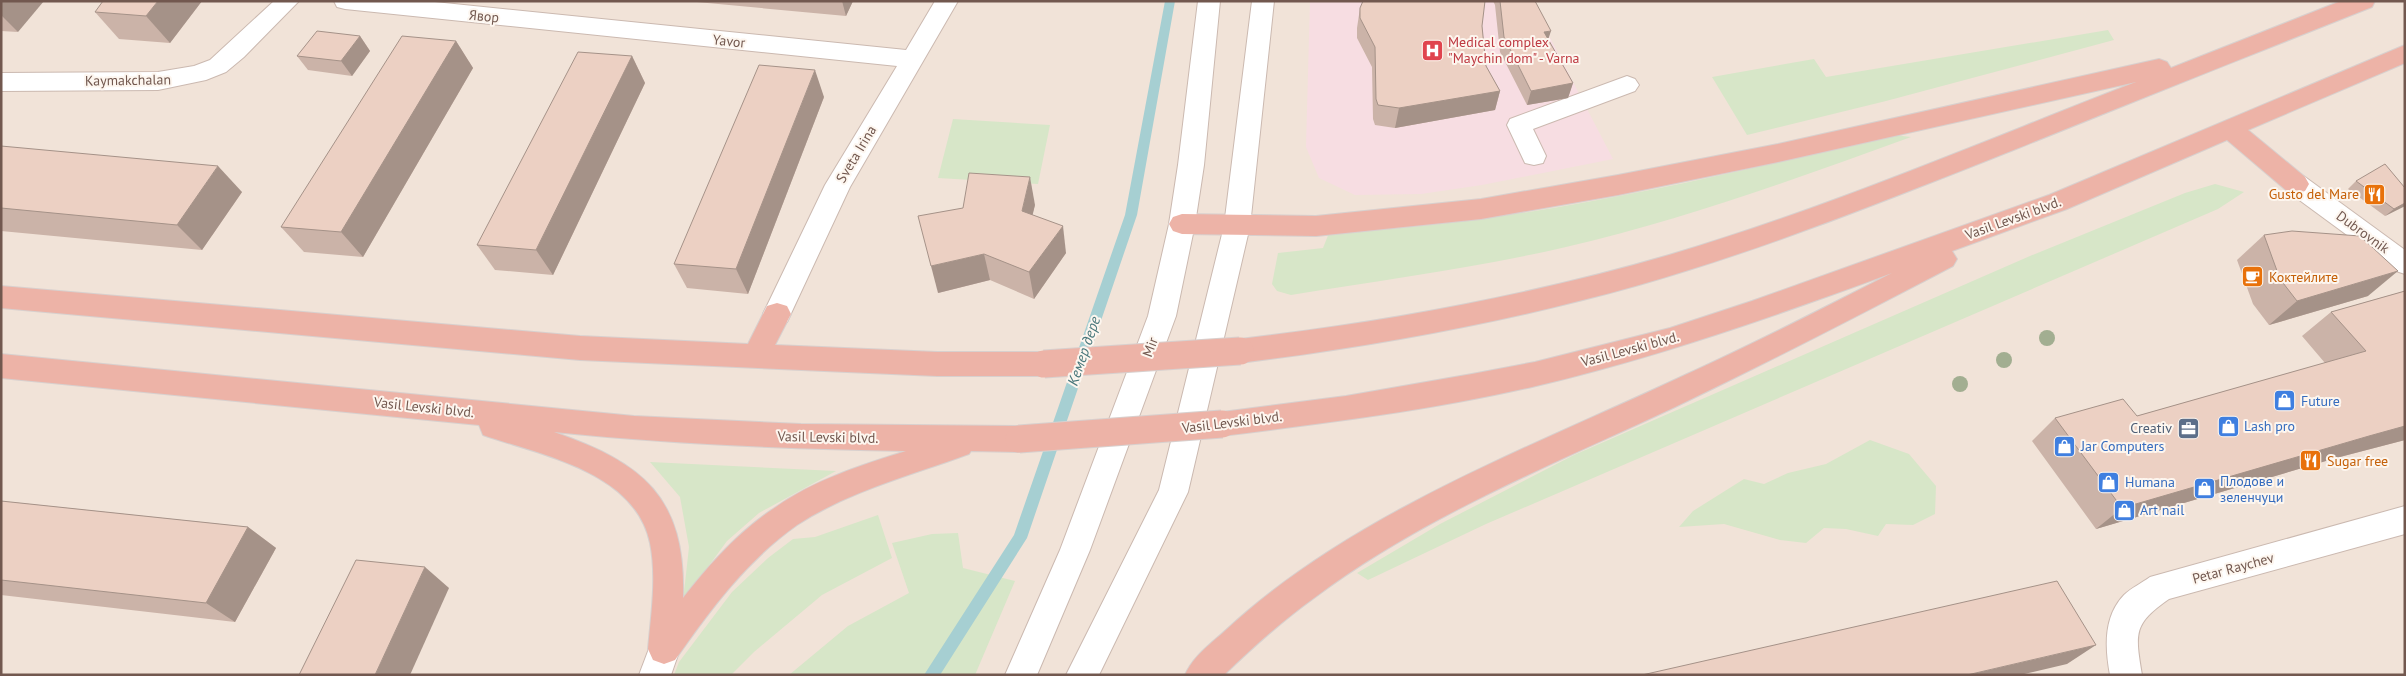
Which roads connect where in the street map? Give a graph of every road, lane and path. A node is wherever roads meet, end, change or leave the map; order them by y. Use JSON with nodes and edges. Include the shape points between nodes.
{"nodes":[{"id":1,"x":288,"y":1,"type":"edge"},
{"id":2,"x":344,"y":1,"type":"edge"},
{"id":3,"x":947,"y":1,"type":"edge"},
{"id":4,"x":1209,"y":1,"type":"edge"},
{"id":5,"x":1263,"y":1,"type":"edge"},
{"id":6,"x":2364,"y":1,"type":"edge"},
{"id":7,"x":426,"y":5,"type":"edge"},
{"id":8,"x":2244,"y":49,"type":"junction"},
{"id":9,"x":2405,"y":53,"type":"edge"},
{"id":10,"x":913,"y":59,"type":"junction"},
{"id":11,"x":1,"y":82,"type":"edge"},
{"id":12,"x":1626,"y":85,"type":"dead end"},
{"id":13,"x":2229,"y":128,"type":"junction"},
{"id":14,"x":1534,"y":156,"type":"dead end"},
{"id":15,"x":2296,"y":184,"type":"joint"},
{"id":16,"x":2058,"y":202,"type":"junction"},
{"id":17,"x":1182,"y":224,"type":"junction"},
{"id":18,"x":1237,"y":226,"type":"junction"},
{"id":19,"x":2405,"y":264,"type":"edge"},
{"id":20,"x":1,"y":297,"type":"edge"},
{"id":21,"x":777,"y":314,"type":"joint"},
{"id":22,"x":756,"y":356,"type":"junction"},
{"id":23,"x":1,"y":366,"type":"edge"},
{"id":24,"x":447,"y":409,"type":"junction"},
{"id":25,"x":978,"y":439,"type":"junction"},
{"id":26,"x":2405,"y":520,"type":"edge"},
{"id":27,"x":659,"y":662,"type":"edge"},
{"id":28,"x":1020,"y":675,"type":"edge"},
{"id":29,"x":1082,"y":675,"type":"edge"},
{"id":30,"x":1201,"y":675,"type":"edge"},
{"id":31,"x":2126,"y":675,"type":"edge"}],
"edges":[{"from":1,"to":11,"type":"street","name":"Kaymakchalan","via":[[218,66],[198,74],[158,81]]},
{"from":2,"to":7,"type":"street","name":"Yavor"},
{"from":3,"to":10,"type":"street","name":"Sveta Irina"},
{"from":4,"to":17,"type":"street","name":"Mir"},
{"from":5,"to":18,"type":"street"},
{"from":6,"to":8,"type":"highway"},
{"from":7,"to":10,"type":"street","name":"Yavor"},
{"from":8,"to":18,"type":"highway","via":[[1778,154],[1559,196],[1464,211],[1316,226]]},
{"from":8,"to":22,"type":"highway","bridge":true,"via":[[1736,246],[1576,291],[1500,308],[1393,330],[1240,351],[1044,364],[937,364]]},
{"from":9,"to":13,"type":"highway","name":"Vasil Levski blvd."},
{"from":10,"to":21,"type":"street","name":"Sveta Irina","via":[[838,185]]},
{"from":12,"to":14,"type":"street","via":[[1519,125]]},
{"from":13,"to":15,"type":"highway"},
{"from":13,"to":16,"type":"highway","name":"Vasil Levski blvd."},
{"from":15,"to":19,"type":"street","name":"Dubrovnik"},
{"from":16,"to":25,"type":"highway","name":"Vasil Levski blvd.","bridge":true,"via":[[1757,311],[1535,374],[1413,397],[1222,424],[1101,435]]},
{"from":16,"to":30,"type":"highway","via":[[1713,376],[1488,480],[1362,546],[1273,608]]},
{"from":17,"to":18,"type":"highway"},
{"from":17,"to":28,"type":"street","name":"Mir","via":[[1162,316],[1075,550]]},
{"from":18,"to":29,"type":"street","via":[[1173,492]]},
{"from":20,"to":22,"type":"highway","via":[[522,344]]},
{"from":21,"to":22,"type":"highway"},
{"from":23,"to":24,"type":"highway","name":"Vasil Levski blvd."},
{"from":24,"to":25,"type":"highway","name":"Vasil Levski blvd.","via":[[555,422],[706,433]]},
{"from":24,"to":27,"type":"highway","via":[[592,460],[615,471],[644,499],[656,515],[665,542]]},
{"from":25,"to":27,"type":"highway","via":[[845,486],[781,521],[737,558],[707,590]]},
{"from":26,"to":31,"type":"street","name":"Petar Raychev","via":[[2161,587],[2134,606],[2123,626]]}]}
